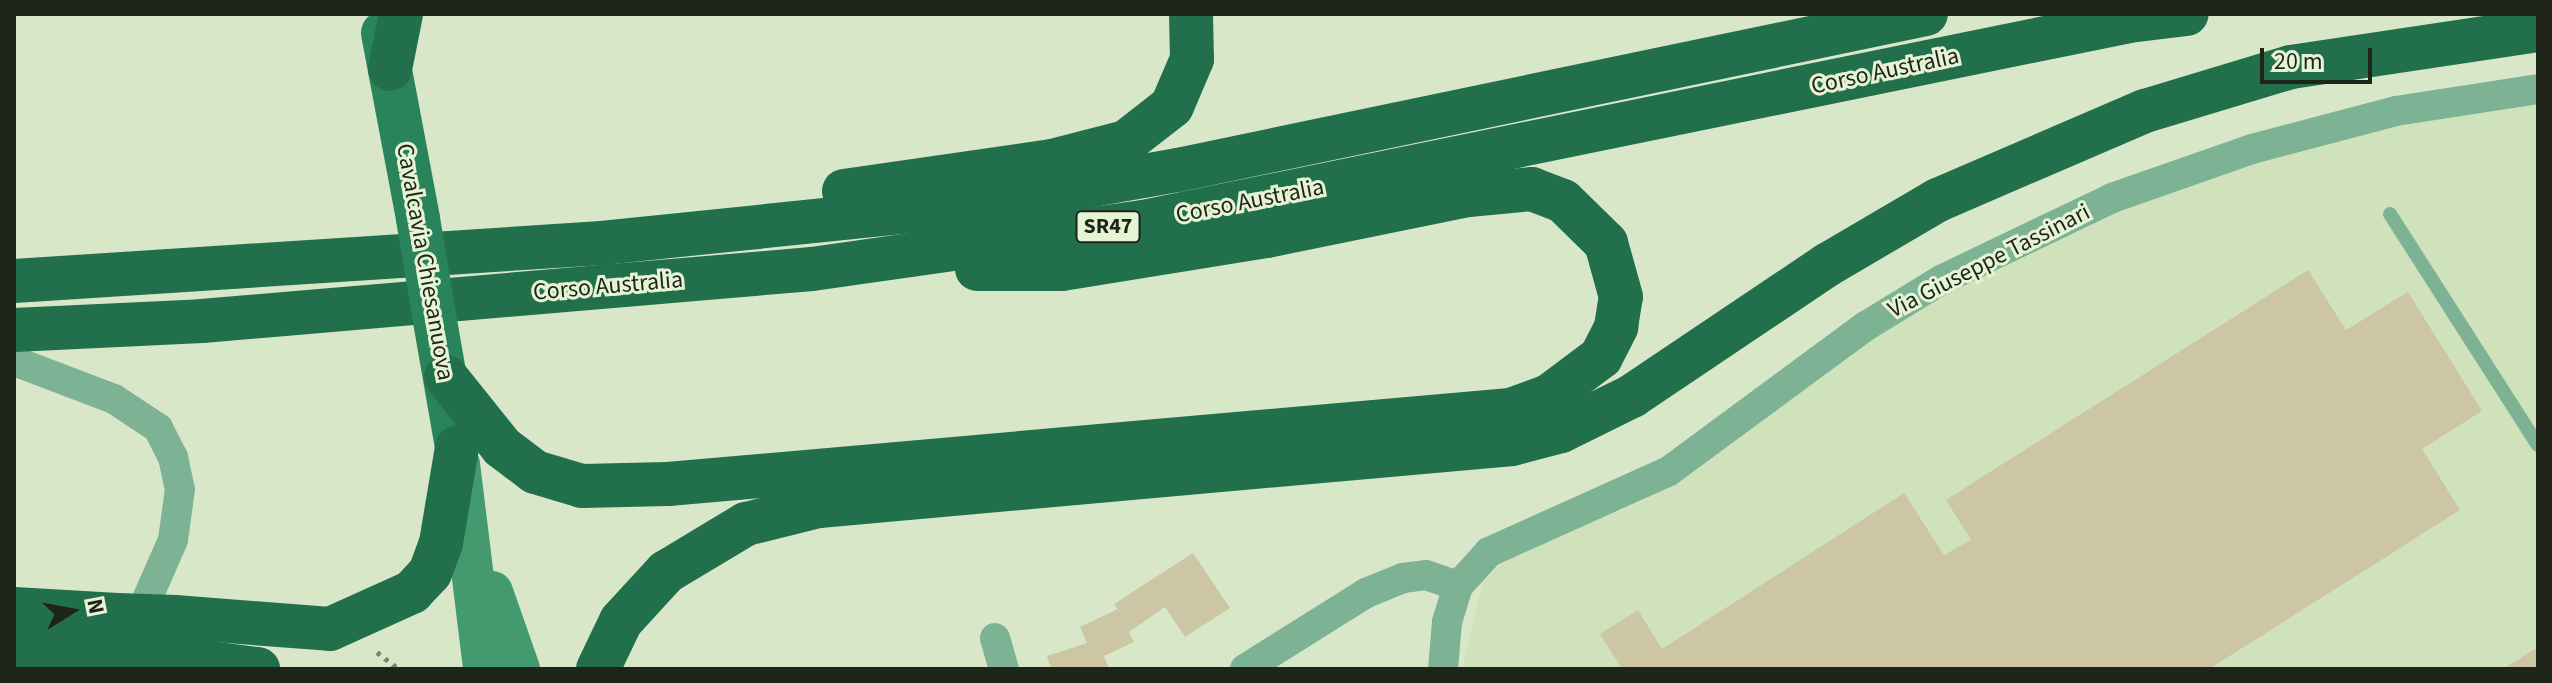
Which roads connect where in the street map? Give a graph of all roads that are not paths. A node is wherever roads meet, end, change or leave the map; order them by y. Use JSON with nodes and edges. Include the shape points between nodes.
{"nodes":[{"id":1,"x":380,"y":14,"type":"edge"},
{"id":2,"x":401,"y":14,"type":"edge"},
{"id":3,"x":1191,"y":14,"type":"edge"},
{"id":4,"x":1926,"y":14,"type":"edge"},
{"id":5,"x":2187,"y":14,"type":"edge"},
{"id":6,"x":2538,"y":30,"type":"edge"},
{"id":7,"x":390,"y":69,"type":"junction"},
{"id":8,"x":2538,"y":89,"type":"edge"},
{"id":9,"x":2390,"y":214,"type":"dead end"},
{"id":10,"x":602,"y":243,"type":"junction"},
{"id":11,"x":14,"y":256,"type":"edge"},
{"id":12,"x":812,"y":269,"type":"junction"},
{"id":13,"x":194,"y":273,"type":"junction"},
{"id":14,"x":14,"y":281,"type":"edge"},
{"id":15,"x":14,"y":330,"type":"edge"},
{"id":16,"x":14,"y":361,"type":"edge"},
{"id":17,"x":446,"y":377,"type":"junction"},
{"id":18,"x":2538,"y":445,"type":"edge"},
{"id":19,"x":457,"y":447,"type":"junction"},
{"id":20,"x":466,"y":511,"type":"junction"},
{"id":21,"x":1458,"y":586,"type":"junction"},
{"id":22,"x":14,"y":609,"type":"edge"},
{"id":23,"x":995,"y":638,"type":"dead end"},
{"id":24,"x":123,"y":648,"type":"edge"},
{"id":25,"x":14,"y":649,"type":"edge"},
{"id":26,"x":258,"y":669,"type":"edge"},
{"id":27,"x":484,"y":669,"type":"edge"},
{"id":28,"x":519,"y":669,"type":"edge"},
{"id":29,"x":598,"y":669,"type":"edge"},
{"id":30,"x":1004,"y":669,"type":"edge"},
{"id":31,"x":1245,"y":669,"type":"edge"},
{"id":32,"x":1443,"y":669,"type":"edge"}],
"edges":[{"from":1,"to":7,"type":"main road","name":"Cavalcavia Chiesanuova"},
{"from":2,"to":7,"type":"highway"},
{"from":3,"to":10,"type":"highway","via":[[1192,59],[1172,106],[1126,142],[1052,161],[775,201]]},
{"from":4,"to":10,"type":"highway","name":"Corso Australia","number":"SR47","via":[[1178,170],[1012,199]]},
{"from":5,"to":12,"type":"highway","name":"Corso Australia","number":"SR47","via":[[2129,21],[1143,222]]},
{"from":6,"to":29,"type":"highway","via":[[2291,67],[2145,111],[1938,200],[1827,265],[1632,396],[1549,434],[1512,444],[819,506],[746,524],[666,572],[621,621]]},
{"from":7,"to":17,"type":"main road","name":"Cavalcavia Chiesanuova","bridge":true},
{"from":8,"to":21,"type":"street","name":"Via Giuseppe Tassinari","via":[[2396,111],[2252,149],[2112,198],[1941,280],[1866,326],[1669,471],[1489,552]]},
{"from":9,"to":18,"type":"lane"},
{"from":10,"to":13,"type":"highway","name":"Corso Australia","number":"SR47"},
{"from":11,"to":13,"type":"highway"},
{"from":12,"to":15,"type":"highway","name":"Corso Australia","number":"SR47","via":[[217,319]]},
{"from":12,"to":17,"type":"highway","via":[[1062,269],[1266,236],[1468,195],[1532,189],[1563,201],[1606,243],[1621,297],[1616,327],[1601,357],[1549,396],[1511,410],[668,484],[582,486],[535,472],[502,447]]},
{"from":13,"to":14,"type":"highway","name":"Corso Australia","number":"SR47"},
{"from":16,"to":24,"type":"street","via":[[114,399],[158,428],[173,457],[180,489],[173,540]]},
{"from":17,"to":19,"type":"main road","name":"Cavalcavia Chiesanuova"},
{"from":19,"to":20,"type":"main road","name":"Cavalcavia Chiesanuova"},
{"from":19,"to":24,"type":"highway","bridge":true,"via":[[430,573],[402,598],[330,629],[175,617]]},
{"from":20,"to":27,"type":"main road","name":"Cavalcavia Chiesanuova"},
{"from":20,"to":28,"type":"main road","name":"Cavalcavia Chiesanuova"},
{"from":21,"to":31,"type":"street","via":[[1426,575],[1403,578],[1366,593]]},
{"from":21,"to":32,"type":"street","name":"Via Giuseppe Tassinari","via":[[1447,622]]},
{"from":22,"to":24,"type":"highway"},
{"from":23,"to":30,"type":"street"},
{"from":24,"to":25,"type":"highway"},
{"from":24,"to":26,"type":"highway"}]}
